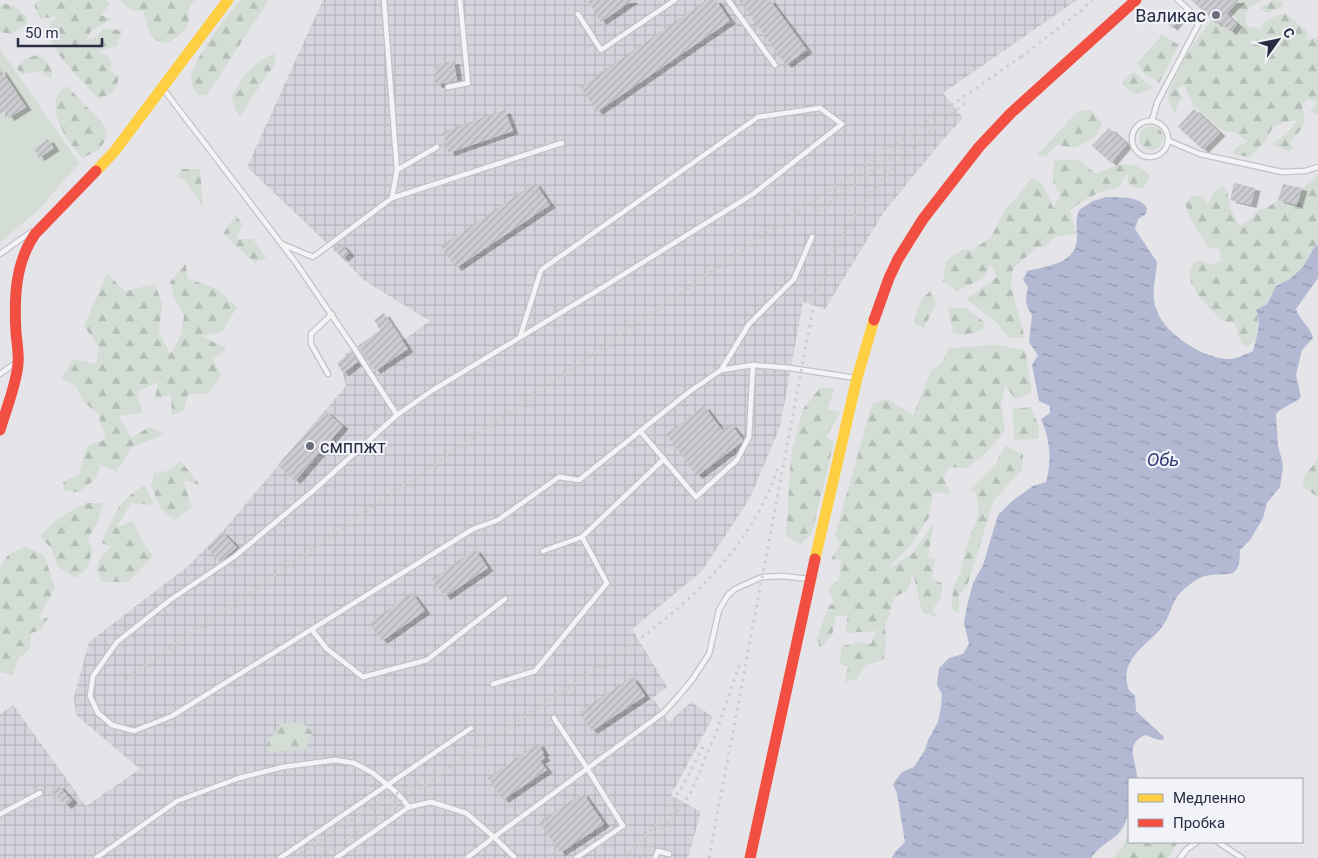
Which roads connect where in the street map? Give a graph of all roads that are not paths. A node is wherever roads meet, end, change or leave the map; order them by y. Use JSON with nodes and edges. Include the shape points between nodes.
{"nodes":[{"id":1,"x":228,"y":0,"type":"edge"},
{"id":2,"x":384,"y":0,"type":"edge"},
{"id":3,"x":460,"y":0,"type":"edge"},
{"id":4,"x":675,"y":0,"type":"edge"},
{"id":5,"x":728,"y":0,"type":"edge"},
{"id":6,"x":1136,"y":0,"type":"edge"},
{"id":7,"x":1178,"y":0,"type":"edge"},
{"id":8,"x":578,"y":14,"type":"dead end"},
{"id":9,"x":775,"y":65,"type":"dead end"},
{"id":10,"x":448,"y":86,"type":"dead end"},
{"id":11,"x":163,"y":89,"type":"junction"},
{"id":12,"x":1152,"y":121,"type":"junction"},
{"id":13,"x":1169,"y":141,"type":"junction"},
{"id":14,"x":562,"y":143,"type":"dead end"},
{"id":15,"x":437,"y":146,"type":"dead end"},
{"id":16,"x":1318,"y":167,"type":"edge"},
{"id":17,"x":397,"y":170,"type":"junction"},
{"id":18,"x":392,"y":198,"type":"junction"},
{"id":19,"x":50,"y":218,"type":"junction"},
{"id":20,"x":812,"y":237,"type":"dead end"},
{"id":21,"x":281,"y":243,"type":"junction"},
{"id":22,"x":0,"y":254,"type":"edge"},
{"id":23,"x":332,"y":314,"type":"junction"},
{"id":24,"x":520,"y":337,"type":"junction"},
{"id":25,"x":18,"y":362,"type":"junction"},
{"id":26,"x":752,"y":365,"type":"junction"},
{"id":27,"x":721,"y":370,"type":"junction"},
{"id":28,"x":0,"y":374,"type":"edge"},
{"id":29,"x":328,"y":374,"type":"dead end"},
{"id":30,"x":857,"y":378,"type":"junction"},
{"id":31,"x":397,"y":415,"type":"junction"},
{"id":32,"x":0,"y":430,"type":"edge"},
{"id":33,"x":640,"y":432,"type":"junction"},
{"id":34,"x":664,"y":459,"type":"junction"},
{"id":35,"x":582,"y":537,"type":"junction"},
{"id":36,"x":543,"y":552,"type":"dead end"},
{"id":37,"x":811,"y":580,"type":"junction"},
{"id":38,"x":505,"y":600,"type":"dead end"},
{"id":39,"x":312,"y":630,"type":"junction"},
{"id":40,"x":493,"y":684,"type":"dead end"},
{"id":41,"x":554,"y":718,"type":"dead end"},
{"id":42,"x":471,"y":728,"type":"dead end"},
{"id":43,"x":587,"y":768,"type":"junction"},
{"id":44,"x":388,"y":785,"type":"junction"},
{"id":45,"x":40,"y":793,"type":"dead end"},
{"id":46,"x":409,"y":807,"type":"junction"},
{"id":47,"x":0,"y":814,"type":"edge"},
{"id":48,"x":494,"y":836,"type":"junction"},
{"id":49,"x":1196,"y":843,"type":"edge"},
{"id":50,"x":1220,"y":843,"type":"edge"},
{"id":51,"x":669,"y":854,"type":"dead end"},
{"id":52,"x":96,"y":858,"type":"edge"},
{"id":53,"x":280,"y":858,"type":"edge"},
{"id":54,"x":336,"y":858,"type":"edge"},
{"id":55,"x":467,"y":858,"type":"edge"},
{"id":56,"x":515,"y":858,"type":"edge"},
{"id":57,"x":576,"y":858,"type":"edge"},
{"id":58,"x":655,"y":858,"type":"edge"},
{"id":59,"x":750,"y":858,"type":"edge"},
{"id":60,"x":1180,"y":858,"type":"edge"},
{"id":61,"x":1242,"y":858,"type":"edge"}],
"edges":[{"from":1,"to":11,"type":"street"},
{"from":2,"to":17,"type":"lane"},
{"from":3,"to":10,"type":"lane","via":[[468,83]]},
{"from":4,"to":8,"type":"lane","via":[[601,50]]},
{"from":5,"to":9,"type":"lane"},
{"from":6,"to":30,"type":"street","via":[[995,129],[941,194],[910,239],[889,278]]},
{"from":7,"to":12,"type":"lane","via":[[1192,13],[1198,25],[1157,103]]},
{"from":11,"to":19,"type":"street","via":[[114,152]]},
{"from":11,"to":21,"type":"lane"},
{"from":12,"to":13,"type":"lane","via":[[1165,128]]},
{"from":12,"to":13,"type":"lane","via":[[1143,122],[1135,128],[1132,142],[1136,151],[1148,158],[1158,156]]},
{"from":13,"to":16,"type":"lane","via":[[1200,154],[1282,172]]},
{"from":14,"to":18,"type":"lane"},
{"from":15,"to":17,"type":"lane"},
{"from":17,"to":18,"type":"lane"},
{"from":18,"to":21,"type":"lane","via":[[313,257]]},
{"from":19,"to":22,"type":"lane"},
{"from":19,"to":25,"type":"street","via":[[28,241],[19,262],[16,290]]},
{"from":20,"to":27,"type":"lane","via":[[794,279],[749,324]]},
{"from":21,"to":23,"type":"lane"},
{"from":23,"to":29,"type":"lane","via":[[311,334],[311,344]]},
{"from":23,"to":31,"type":"lane"},
{"from":24,"to":24,"type":"lane","via":[[752,194],[842,124],[820,108],[758,117],[541,270]]},
{"from":24,"to":31,"type":"lane"},
{"from":25,"to":28,"type":"lane"},
{"from":25,"to":32,"type":"street"},
{"from":26,"to":27,"type":"lane"},
{"from":26,"to":30,"type":"lane"},
{"from":26,"to":34,"type":"lane","via":[[749,437],[738,460],[696,497]]},
{"from":27,"to":33,"type":"lane"},
{"from":30,"to":37,"type":"street"},
{"from":31,"to":39,"type":"lane","via":[[234,558],[170,600],[117,642],[93,676],[90,696],[98,713],[112,725],[134,731],[172,716]]},
{"from":33,"to":34,"type":"lane"},
{"from":33,"to":39,"type":"lane","via":[[579,480],[558,477],[498,520],[474,529]]},
{"from":34,"to":35,"type":"lane"},
{"from":35,"to":36,"type":"lane"},
{"from":35,"to":40,"type":"lane","via":[[607,583],[536,671]]},
{"from":37,"to":43,"type":"lane","via":[[762,576],[735,589],[719,610],[709,654],[681,693],[662,713]]},
{"from":37,"to":59,"type":"street"},
{"from":38,"to":39,"type":"lane","via":[[428,660],[363,676],[328,649]]},
{"from":41,"to":43,"type":"lane"},
{"from":42,"to":44,"type":"lane"},
{"from":43,"to":48,"type":"lane"},
{"from":43,"to":57,"type":"lane","via":[[623,826]]},
{"from":44,"to":46,"type":"lane"},
{"from":44,"to":52,"type":"lane","via":[[354,763],[335,760],[282,767],[239,778],[178,801]]},
{"from":44,"to":53,"type":"lane"},
{"from":45,"to":47,"type":"lane"},
{"from":46,"to":48,"type":"lane","via":[[431,802],[466,813]]},
{"from":46,"to":54,"type":"lane"},
{"from":48,"to":55,"type":"lane"},
{"from":48,"to":56,"type":"lane"},
{"from":49,"to":60,"type":"lane"},
{"from":50,"to":61,"type":"lane"},
{"from":51,"to":58,"type":"lane","via":[[658,851]]}]}
